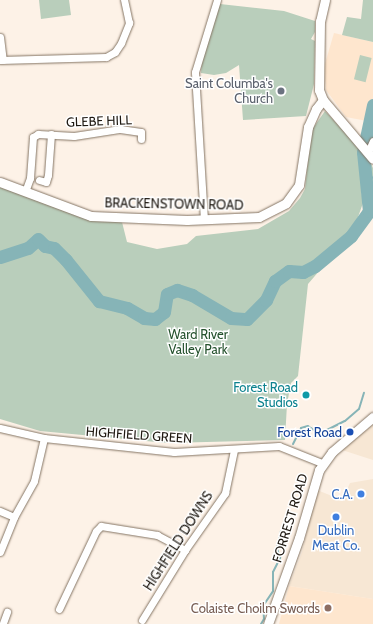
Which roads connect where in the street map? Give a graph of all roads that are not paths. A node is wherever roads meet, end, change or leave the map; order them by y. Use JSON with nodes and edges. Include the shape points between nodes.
{"nodes":[{"id":1,"x":124,"y":0,"type":"edge"},
{"id":2,"x":217,"y":0,"type":"edge"},
{"id":3,"x":325,"y":0,"type":"edge"},
{"id":4,"x":0,"y":37,"type":"edge"},
{"id":5,"x":1,"y":60,"type":"edge"},
{"id":6,"x":323,"y":100,"type":"junction"},
{"id":7,"x":51,"y":134,"type":"junction"},
{"id":8,"x":141,"y":139,"type":"dead end"},
{"id":9,"x":373,"y":141,"type":"edge"},
{"id":10,"x":369,"y":153,"type":"edge"},
{"id":11,"x":39,"y":180,"type":"dead end"},
{"id":12,"x":0,"y":182,"type":"edge"},
{"id":13,"x":26,"y":189,"type":"junction"},
{"id":14,"x":204,"y":220,"type":"junction"},
{"id":15,"x":373,"y":417,"type":"edge"},
{"id":16,"x":0,"y":428,"type":"edge"},
{"id":17,"x":44,"y":438,"type":"junction"},
{"id":18,"x":234,"y":450,"type":"junction"},
{"id":19,"x":322,"y":463,"type":"junction"},
{"id":20,"x":0,"y":511,"type":"edge"},
{"id":21,"x":14,"y":516,"type":"junction"},
{"id":22,"x":185,"y":550,"type":"junction"},
{"id":23,"x":0,"y":552,"type":"edge"},
{"id":24,"x":58,"y":609,"type":"dead end"},
{"id":25,"x":7,"y":612,"type":"dead end"},
{"id":26,"x":142,"y":620,"type":"dead end"},
{"id":27,"x":3,"y":623,"type":"edge"},
{"id":28,"x":268,"y":624,"type":"edge"}],
"edges":[{"from":1,"to":5,"type":"street","via":[[129,23],[121,44],[115,52],[106,57]]},
{"from":2,"to":14,"type":"street","via":[[195,72]]},
{"from":3,"to":6,"type":"street","via":[[320,20],[318,84]]},
{"from":4,"to":5,"type":"street"},
{"from":6,"to":10,"type":"street"},
{"from":6,"to":14,"type":"street","name":"BRACKENSTOWN ROAD","via":[[308,127],[300,185],[286,203],[259,217]]},
{"from":7,"to":8,"type":"street","name":"GLEBE HILL","via":[[82,135],[120,130],[141,132]]},
{"from":7,"to":11,"type":"street","via":[[48,175],[46,182]]},
{"from":7,"to":13,"type":"street","name":"GLEBE HILL","via":[[38,134],[33,137],[30,178]]},
{"from":9,"to":10,"type":"street"},
{"from":12,"to":13,"type":"street","name":"BRACKENSTOWN ROAD"},
{"from":13,"to":14,"type":"street","name":"BRACKENSTOWN ROAD","via":[[91,216]]},
{"from":15,"to":19,"type":"street","name":"FORREST ROAD"},
{"from":16,"to":17,"type":"street","name":"HIGHFIELD GREEN"},
{"from":17,"to":18,"type":"street","name":"HIGHFIELD GREEN","via":[[174,452]]},
{"from":17,"to":21,"type":"street","via":[[34,481]]},
{"from":18,"to":19,"type":"street","name":"HIGHFIELD GREEN","via":[[279,446]]},
{"from":18,"to":22,"type":"street","name":"HIGHFIELD DOWNS","via":[[225,493]]},
{"from":19,"to":28,"type":"street","name":"FORREST ROAD","via":[[314,479],[299,538]]},
{"from":20,"to":21,"type":"street"},
{"from":21,"to":23,"type":"street"},
{"from":22,"to":24,"type":"street","via":[[157,534],[101,526],[96,531]]},
{"from":22,"to":26,"type":"street","name":"HIGHFIELD DOWNS"},
{"from":25,"to":27,"type":"street"}]}
